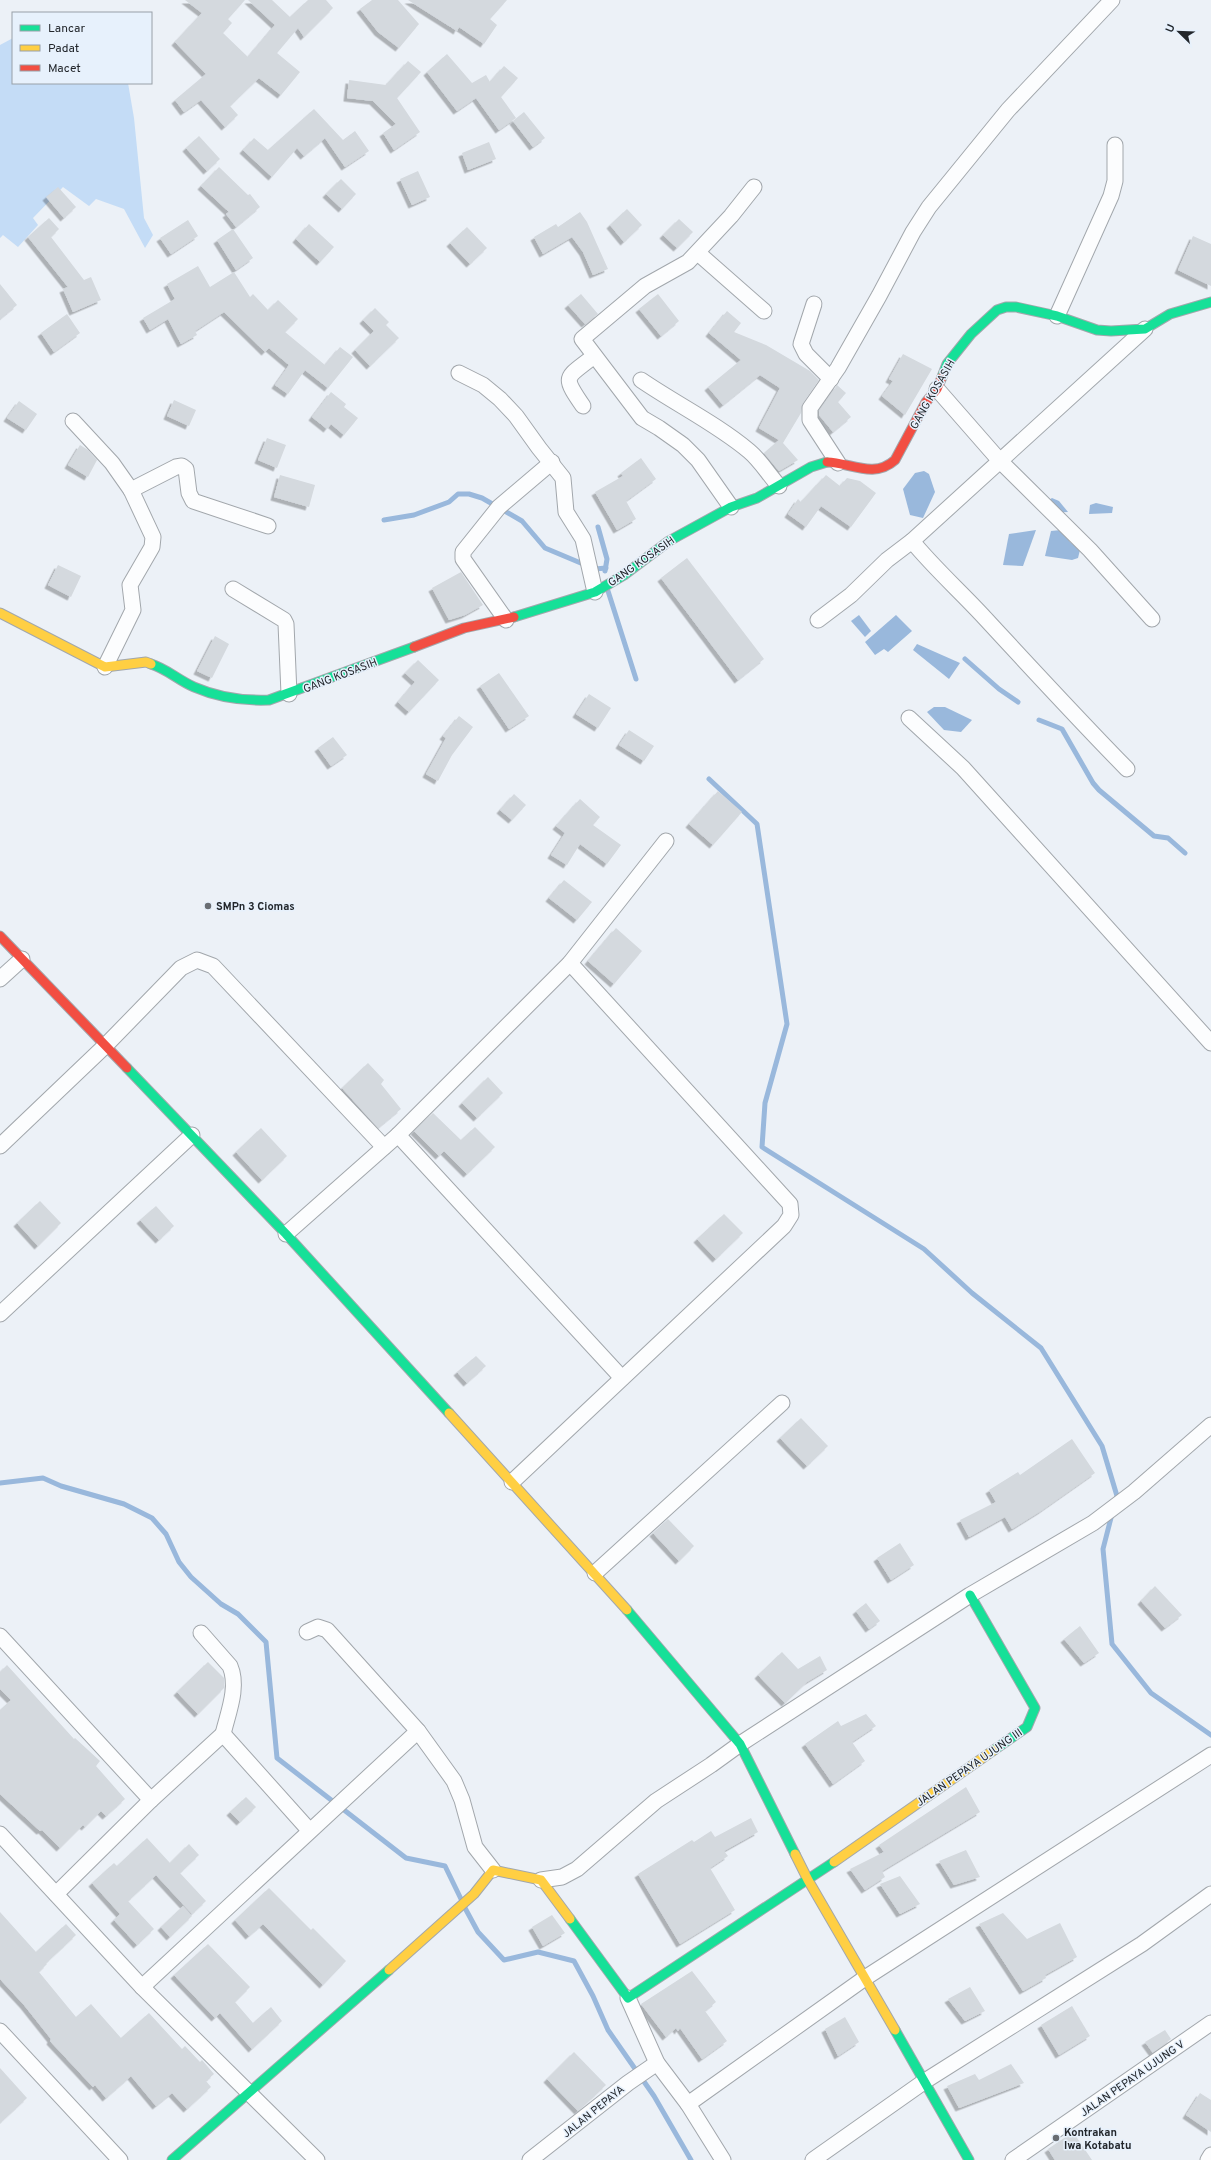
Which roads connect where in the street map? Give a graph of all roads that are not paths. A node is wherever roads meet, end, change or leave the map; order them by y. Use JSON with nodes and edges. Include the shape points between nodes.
{"nodes":[{"id":1,"x":1112,"y":0,"type":"edge"},
{"id":2,"x":1115,"y":145,"type":"dead end"},
{"id":3,"x":754,"y":187,"type":"dead end"},
{"id":4,"x":698,"y":253,"type":"junction"},
{"id":5,"x":1211,"y":302,"type":"edge"},
{"id":6,"x":814,"y":304,"type":"dead end"},
{"id":7,"x":764,"y":311,"type":"dead end"},
{"id":8,"x":1057,"y":316,"type":"junction"},
{"id":9,"x":1145,"y":329,"type":"junction"},
{"id":10,"x":594,"y":356,"type":"junction"},
{"id":11,"x":458,"y":373,"type":"dead end"},
{"id":12,"x":830,"y":378,"type":"junction"},
{"id":13,"x":641,"y":380,"type":"dead end"},
{"id":14,"x":937,"y":389,"type":"junction"},
{"id":15,"x":583,"y":406,"type":"dead end"},
{"id":16,"x":73,"y":420,"type":"dead end"},
{"id":17,"x":1000,"y":461,"type":"junction"},
{"id":18,"x":552,"y":462,"type":"junction"},
{"id":19,"x":838,"y":463,"type":"junction"},
{"id":20,"x":779,"y":486,"type":"junction"},
{"id":21,"x":131,"y":490,"type":"junction"},
{"id":22,"x":731,"y":507,"type":"junction"},
{"id":23,"x":268,"y":526,"type":"dead end"},
{"id":24,"x":912,"y":541,"type":"junction"},
{"id":25,"x":233,"y":588,"type":"dead end"},
{"id":26,"x":594,"y":589,"type":"junction"},
{"id":27,"x":0,"y":613,"type":"edge"},
{"id":28,"x":1152,"y":619,"type":"dead end"},
{"id":29,"x":506,"y":620,"type":"junction"},
{"id":30,"x":818,"y":620,"type":"dead end"},
{"id":31,"x":105,"y":667,"type":"junction"},
{"id":32,"x":289,"y":694,"type":"junction"},
{"id":33,"x":909,"y":718,"type":"dead end"},
{"id":34,"x":1127,"y":769,"type":"dead end"},
{"id":35,"x":666,"y":841,"type":"dead end"},
{"id":36,"x":0,"y":936,"type":"edge"},
{"id":37,"x":22,"y":959,"type":"junction"},
{"id":38,"x":570,"y":963,"type":"junction"},
{"id":39,"x":0,"y":979,"type":"edge"},
{"id":40,"x":1211,"y":1043,"type":"edge"},
{"id":41,"x":106,"y":1045,"type":"junction"},
{"id":42,"x":192,"y":1135,"type":"junction"},
{"id":43,"x":398,"y":1135,"type":"junction"},
{"id":44,"x":0,"y":1146,"type":"edge"},
{"id":45,"x":384,"y":1147,"type":"junction"},
{"id":46,"x":286,"y":1234,"type":"junction"},
{"id":47,"x":0,"y":1314,"type":"edge"},
{"id":48,"x":622,"y":1378,"type":"junction"},
{"id":49,"x":782,"y":1403,"type":"dead end"},
{"id":50,"x":1211,"y":1425,"type":"edge"},
{"id":51,"x":512,"y":1482,"type":"junction"},
{"id":52,"x":595,"y":1573,"type":"junction"},
{"id":53,"x":970,"y":1596,"type":"junction"},
{"id":54,"x":307,"y":1632,"type":"dead end"},
{"id":55,"x":201,"y":1633,"type":"dead end"},
{"id":56,"x":0,"y":1636,"type":"edge"},
{"id":57,"x":418,"y":1732,"type":"junction"},
{"id":58,"x":223,"y":1734,"type":"junction"},
{"id":59,"x":740,"y":1744,"type":"junction"},
{"id":60,"x":1207,"y":1757,"type":"edge"},
{"id":61,"x":151,"y":1800,"type":"junction"},
{"id":62,"x":309,"y":1830,"type":"junction"},
{"id":63,"x":0,"y":1834,"type":"edge"},
{"id":64,"x":493,"y":1870,"type":"junction"},
{"id":65,"x":542,"y":1880,"type":"junction"},
{"id":66,"x":808,"y":1880,"type":"junction"},
{"id":67,"x":56,"y":1894,"type":"junction"},
{"id":68,"x":1211,"y":1894,"type":"edge"},
{"id":69,"x":865,"y":1978,"type":"junction"},
{"id":70,"x":142,"y":1987,"type":"junction"},
{"id":71,"x":628,"y":1998,"type":"junction"},
{"id":72,"x":1211,"y":2023,"type":"edge"},
{"id":73,"x":0,"y":2032,"type":"edge"},
{"id":74,"x":652,"y":2066,"type":"junction"},
{"id":75,"x":925,"y":2081,"type":"junction"},
{"id":76,"x":248,"y":2093,"type":"junction"},
{"id":77,"x":688,"y":2104,"type":"junction"},
{"id":78,"x":547,"y":2155,"type":"edge"},
{"id":79,"x":1211,"y":2155,"type":"edge"},
{"id":80,"x":120,"y":2160,"type":"edge"},
{"id":81,"x":172,"y":2160,"type":"edge"},
{"id":82,"x":318,"y":2160,"type":"edge"},
{"id":83,"x":530,"y":2160,"type":"edge"},
{"id":84,"x":723,"y":2160,"type":"edge"},
{"id":85,"x":813,"y":2160,"type":"edge"},
{"id":86,"x":969,"y":2160,"type":"edge"},
{"id":87,"x":1013,"y":2160,"type":"edge"},
{"id":88,"x":1208,"y":2160,"type":"edge"}],
"edges":[{"from":1,"to":12,"type":"street","via":[[1008,110],[929,207]]},
{"from":2,"to":8,"type":"street","via":[[1115,181],[1111,196]]},
{"from":3,"to":4,"type":"street"},
{"from":4,"to":7,"type":"street"},
{"from":4,"to":10,"type":"street","via":[[684,265],[645,286],[582,339]]},
{"from":5,"to":9,"type":"street","name":"GANG KOSASIH","via":[[1170,314]]},
{"from":6,"to":12,"type":"street","via":[[801,344],[806,354]]},
{"from":8,"to":9,"type":"street","name":"GANG KOSASIH","via":[[1097,330]]},
{"from":8,"to":14,"type":"street","name":"GANG KOSASIH","via":[[1016,307],[997,310],[971,334],[947,364]]},
{"from":9,"to":17,"type":"street"},
{"from":10,"to":15,"type":"street","via":[[570,376],[568,381]]},
{"from":10,"to":22,"type":"street","via":[[642,418],[683,445],[698,460]]},
{"from":11,"to":18,"type":"street","via":[[483,385],[500,399]]},
{"from":12,"to":19,"type":"street","via":[[810,408],[809,414],[810,420]]},
{"from":13,"to":20,"type":"street","via":[[741,445]]},
{"from":14,"to":17,"type":"street"},
{"from":14,"to":19,"type":"street","name":"GANG KOSASIH","via":[[926,402],[895,460],[888,466],[879,469],[857,468]]},
{"from":16,"to":21,"type":"street","via":[[112,462]]},
{"from":17,"to":24,"type":"street"},
{"from":17,"to":28,"type":"street","via":[[1090,550]]},
{"from":18,"to":26,"type":"street","via":[[563,478],[566,512],[583,539]]},
{"from":18,"to":29,"type":"street","via":[[499,507],[463,552],[463,559]]},
{"from":19,"to":20,"type":"street","name":"GANG KOSASIH","via":[[823,462]]},
{"from":20,"to":22,"type":"street","name":"GANG KOSASIH"},
{"from":21,"to":23,"type":"street","via":[[176,466],[182,466],[186,469],[189,493],[194,501]]},
{"from":21,"to":31,"type":"street","via":[[153,537],[152,547],[130,585],[132,610]]},
{"from":22,"to":26,"type":"street","name":"GANG KOSASIH","via":[[669,541],[624,575]]},
{"from":24,"to":30,"type":"street","via":[[887,560],[851,595]]},
{"from":24,"to":34,"type":"street","via":[[1057,698]]},
{"from":25,"to":32,"type":"street","via":[[284,620]]},
{"from":26,"to":29,"type":"street","name":"GANG KOSASIH","via":[[555,606]]},
{"from":27,"to":31,"type":"street"},
{"from":29,"to":32,"type":"street","name":"GANG KOSASIH","via":[[452,632]]},
{"from":31,"to":32,"type":"street","name":"GANG KOSASIH","via":[[146,662],[164,668],[193,688],[243,700],[269,700]]},
{"from":33,"to":40,"type":"street","via":[[963,768]]},
{"from":35,"to":38,"type":"street"},
{"from":36,"to":37,"type":"street"},
{"from":37,"to":39,"type":"street"},
{"from":37,"to":41,"type":"street"},
{"from":38,"to":43,"type":"street"},
{"from":38,"to":48,"type":"street","via":[[791,1208],[791,1215],[784,1226]]},
{"from":41,"to":42,"type":"street"},
{"from":41,"to":44,"type":"street"},
{"from":41,"to":45,"type":"street","via":[[181,968],[197,960],[208,963]]},
{"from":42,"to":46,"type":"street"},
{"from":42,"to":47,"type":"street"},
{"from":43,"to":45,"type":"street"},
{"from":43,"to":48,"type":"street"},
{"from":45,"to":46,"type":"street"},
{"from":46,"to":51,"type":"street"},
{"from":48,"to":51,"type":"street"},
{"from":49,"to":52,"type":"street"},
{"from":50,"to":53,"type":"street","via":[[1094,1523]]},
{"from":51,"to":52,"type":"street"},
{"from":52,"to":59,"type":"street"},
{"from":53,"to":59,"type":"street"},
{"from":53,"to":66,"type":"street","name":"JALAN PEPAYA UJUNG III","via":[[1035,1708],[1030,1723]]},
{"from":54,"to":57,"type":"street","via":[[318,1627],[327,1630]]},
{"from":55,"to":58,"type":"street","via":[[230,1666],[233,1673],[233,1688]]},
{"from":56,"to":61,"type":"street"},
{"from":57,"to":62,"type":"street"},
{"from":57,"to":64,"type":"street","via":[[454,1781],[475,1847]]},
{"from":58,"to":61,"type":"street"},
{"from":58,"to":62,"type":"street"},
{"from":59,"to":65,"type":"street","via":[[656,1801],[577,1869],[562,1876]]},
{"from":59,"to":66,"type":"street"},
{"from":60,"to":69,"type":"street"},
{"from":61,"to":67,"type":"street"},
{"from":62,"to":70,"type":"street"},
{"from":63,"to":67,"type":"street"},
{"from":64,"to":65,"type":"street"},
{"from":64,"to":76,"type":"street","via":[[474,1894]]},
{"from":65,"to":71,"type":"street"},
{"from":66,"to":69,"type":"street"},
{"from":66,"to":71,"type":"street","name":"JALAN PEPAYA UJUNG III"},
{"from":67,"to":70,"type":"street"},
{"from":68,"to":75,"type":"street","via":[[1142,1944]]},
{"from":69,"to":75,"type":"street"},
{"from":69,"to":77,"type":"street"},
{"from":70,"to":76,"type":"street"},
{"from":71,"to":74,"type":"street"},
{"from":72,"to":87,"type":"street","name":"JALAN PEPAYA UJUNG V"},
{"from":73,"to":80,"type":"street"},
{"from":74,"to":77,"type":"street"},
{"from":74,"to":78,"type":"street","name":"JALAN PEPAYA","via":[[628,2083]]},
{"from":75,"to":85,"type":"street"},
{"from":75,"to":86,"type":"street"},
{"from":76,"to":81,"type":"street"},
{"from":76,"to":82,"type":"street"},
{"from":77,"to":84,"type":"street"},
{"from":78,"to":83,"type":"street","name":"JALAN PEPAYA"},
{"from":79,"to":88,"type":"street"}]}
